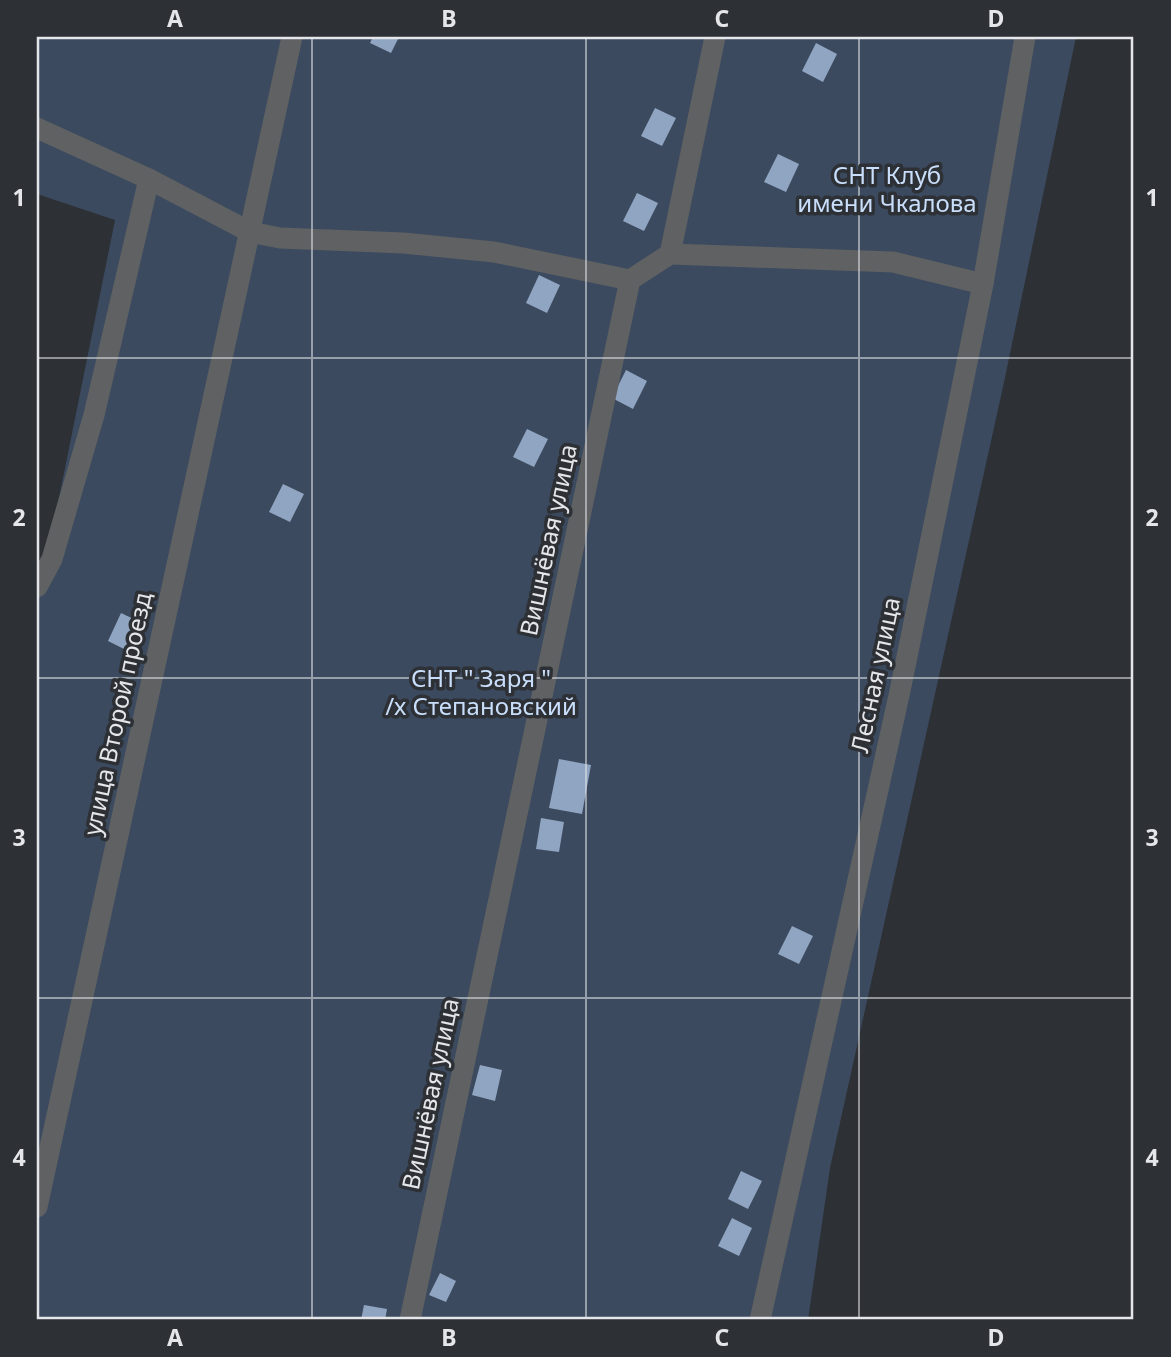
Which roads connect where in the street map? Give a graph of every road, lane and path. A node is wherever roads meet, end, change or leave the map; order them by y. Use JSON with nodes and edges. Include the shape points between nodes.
{"nodes":[{"id":1,"x":292,"y":37,"type":"edge"},
{"id":2,"x":715,"y":37,"type":"edge"},
{"id":3,"x":1025,"y":37,"type":"edge"},
{"id":4,"x":37,"y":128,"type":"edge"},
{"id":5,"x":149,"y":179,"type":"junction"},
{"id":6,"x":250,"y":232,"type":"junction"},
{"id":7,"x":670,"y":254,"type":"junction"},
{"id":8,"x":630,"y":281,"type":"junction"},
{"id":9,"x":983,"y":284,"type":"junction"},
{"id":10,"x":37,"y":587,"type":"edge"},
{"id":11,"x":37,"y":1207,"type":"edge"},
{"id":12,"x":410,"y":1320,"type":"edge"},
{"id":13,"x":760,"y":1320,"type":"edge"}],
"edges":[{"from":1,"to":6,"type":"lane","name":"улица Второй проезд"},
{"from":2,"to":7,"type":"lane"},
{"from":3,"to":9,"type":"lane","name":"Лесная улица"},
{"from":4,"to":5,"type":"lane"},
{"from":5,"to":6,"type":"lane"},
{"from":5,"to":10,"type":"lane","via":[[94,415],[52,559]]},
{"from":6,"to":8,"type":"lane","via":[[280,238],[494,252]]},
{"from":6,"to":11,"type":"lane","name":"улица Второй проезд"},
{"from":7,"to":8,"type":"lane"},
{"from":7,"to":9,"type":"lane","via":[[893,262]]},
{"from":8,"to":12,"type":"lane","name":"Вишнёвая улица"},
{"from":9,"to":13,"type":"lane","name":"Лесная улица","via":[[900,691]]}]}
